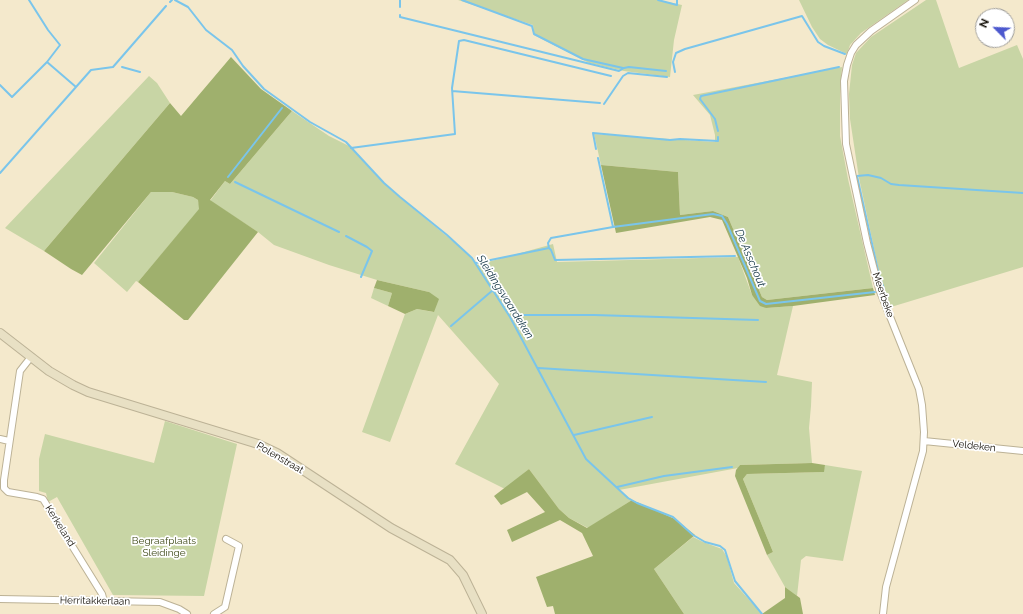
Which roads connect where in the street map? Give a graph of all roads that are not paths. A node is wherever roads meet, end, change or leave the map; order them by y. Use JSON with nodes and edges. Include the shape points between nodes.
{"nodes":[{"id":1,"x":915,"y":0,"type":"edge"},
{"id":2,"x":0,"y":333,"type":"edge"},
{"id":3,"x":31,"y":357,"type":"junction"},
{"id":4,"x":0,"y":439,"type":"edge"},
{"id":5,"x":9,"y":441,"type":"junction"},
{"id":6,"x":924,"y":441,"type":"junction"},
{"id":7,"x":1023,"y":451,"type":"edge"},
{"id":8,"x":2,"y":490,"type":"edge"},
{"id":9,"x":226,"y":539,"type":"dead end"},
{"id":10,"x":0,"y":599,"type":"edge"},
{"id":11,"x":104,"y":601,"type":"junction"},
{"id":12,"x":186,"y":614,"type":"edge"},
{"id":13,"x":214,"y":614,"type":"edge"},
{"id":14,"x":482,"y":614,"type":"edge"},
{"id":15,"x":883,"y":614,"type":"edge"}],
"edges":[{"from":1,"to":6,"type":"street","name":"Meerbeke","via":[[871,31],[856,45],[846,68],[844,96],[846,144],[867,244],[879,289],[919,389]]},
{"from":2,"to":3,"type":"main road","name":"Polenstraat"},
{"from":3,"to":5,"type":"street","name":"Kerkeland","via":[[20,372]]},
{"from":3,"to":14,"type":"main road","name":"Polenstraat","via":[[58,377],[94,394],[258,444],[277,453],[391,528],[450,560],[463,574]]},
{"from":4,"to":5,"type":"street"},
{"from":5,"to":8,"type":"street","name":"Kerkeland"},
{"from":6,"to":7,"type":"street","name":"Veldeken"},
{"from":6,"to":15,"type":"street","name":"Meerbeke","via":[[886,586]]},
{"from":8,"to":11,"type":"street","name":"Kerkeland","via":[[43,499]]},
{"from":9,"to":13,"type":"street","via":[[239,546],[225,607]]},
{"from":10,"to":11,"type":"street","name":"Herritakkerlaan"},
{"from":11,"to":12,"type":"street","name":"Herritakkerlaan","via":[[160,602]]}]}
